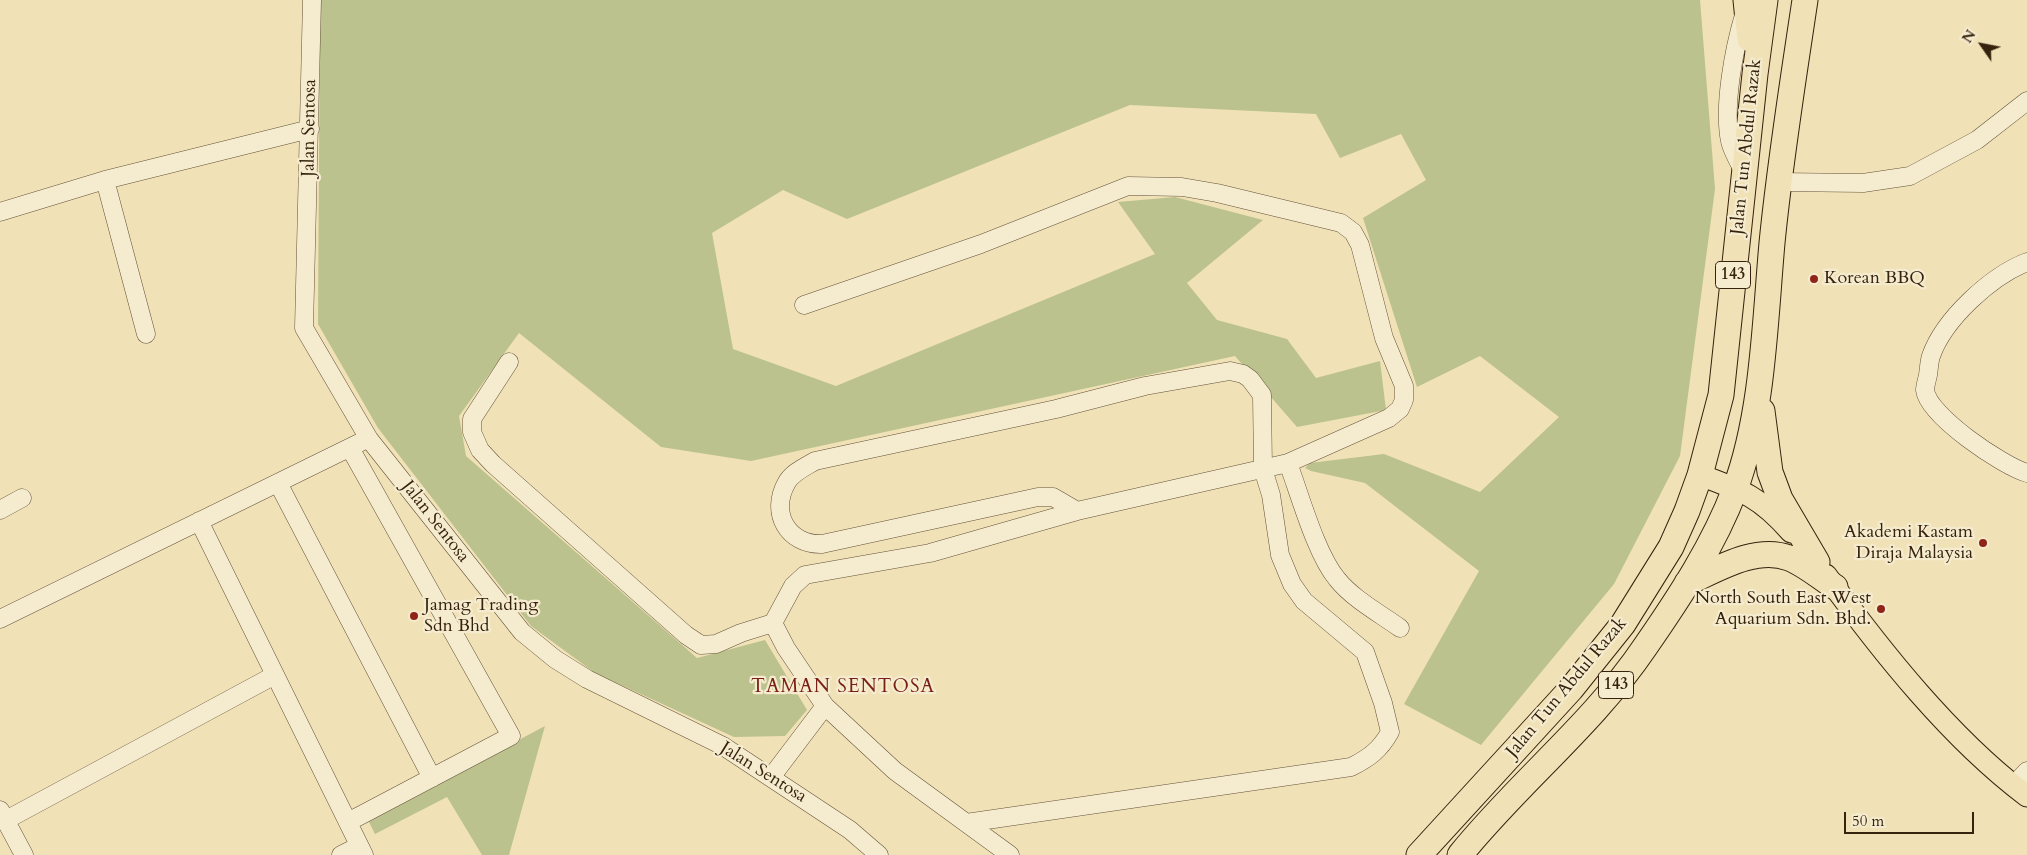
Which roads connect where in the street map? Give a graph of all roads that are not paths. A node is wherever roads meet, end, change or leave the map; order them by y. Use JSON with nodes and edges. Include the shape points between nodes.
{"nodes":[{"id":1,"x":312,"y":0,"type":"edge"},
{"id":2,"x":1805,"y":0,"type":"edge"},
{"id":3,"x":1752,"y":2,"type":"edge"},
{"id":4,"x":2027,"y":101,"type":"edge"},
{"id":5,"x":310,"y":129,"type":"junction"},
{"id":6,"x":1744,"y":173,"type":"junction"},
{"id":7,"x":105,"y":180,"type":"junction"},
{"id":8,"x":1778,"y":182,"type":"junction"},
{"id":9,"x":0,"y":212,"type":"edge"},
{"id":10,"x":2027,"y":262,"type":"edge"},
{"id":11,"x":804,"y":305,"type":"dead end"},
{"id":12,"x":146,"y":334,"type":"dead end"},
{"id":13,"x":510,"y":362,"type":"dead end"},
{"id":14,"x":1759,"y":384,"type":"junction"},
{"id":15,"x":369,"y":439,"type":"junction"},
{"id":16,"x":350,"y":448,"type":"junction"},
{"id":17,"x":1288,"y":463,"type":"junction"},
{"id":18,"x":1264,"y":469,"type":"junction"},
{"id":19,"x":2027,"y":473,"type":"edge"},
{"id":20,"x":1700,"y":475,"type":"junction"},
{"id":21,"x":278,"y":483,"type":"junction"},
{"id":22,"x":1736,"y":488,"type":"junction"},
{"id":23,"x":22,"y":498,"type":"dead end"},
{"id":24,"x":0,"y":510,"type":"edge"},
{"id":25,"x":1077,"y":511,"type":"junction"},
{"id":26,"x":199,"y":521,"type":"junction"},
{"id":27,"x":1817,"y":562,"type":"junction"},
{"id":28,"x":1687,"y":583,"type":"junction"},
{"id":29,"x":1835,"y":587,"type":"junction"},
{"id":30,"x":0,"y":619,"type":"edge"},
{"id":31,"x":773,"y":623,"type":"junction"},
{"id":32,"x":1400,"y":628,"type":"dead end"},
{"id":33,"x":276,"y":674,"type":"junction"},
{"id":34,"x":825,"y":706,"type":"junction"},
{"id":35,"x":772,"y":776,"type":"junction"},
{"id":36,"x":432,"y":778,"type":"junction"},
{"id":37,"x":2022,"y":784,"type":"edge"},
{"id":38,"x":3,"y":814,"type":"edge"},
{"id":39,"x":348,"y":822,"type":"junction"},
{"id":40,"x":966,"y":823,"type":"junction"},
{"id":41,"x":361,"y":850,"type":"edge"},
{"id":42,"x":24,"y":855,"type":"edge"},
{"id":43,"x":341,"y":855,"type":"edge"},
{"id":44,"x":880,"y":855,"type":"edge"},
{"id":45,"x":1010,"y":855,"type":"edge"},
{"id":46,"x":1419,"y":855,"type":"edge"},
{"id":47,"x":1460,"y":855,"type":"edge"}],
"edges":[{"from":1,"to":5,"type":"street","name":"Jalan Sentosa"},
{"from":2,"to":8,"type":"highway","name":"Jalan Tun Abdul Razak","number":"143"},
{"from":3,"to":6,"type":"highway","name":"Jalan Tun Abdul Razak","number":"143","via":[[1755,74]]},
{"from":3,"to":6,"type":"street","via":[[1735,48],[1728,121],[1730,142]]},
{"from":4,"to":8,"type":"street","via":[[1976,140],[1910,176],[1863,183]]},
{"from":5,"to":7,"type":"street"},
{"from":5,"to":15,"type":"street","name":"Jalan Sentosa","via":[[304,328]]},
{"from":6,"to":20,"type":"highway","name":"Jalan Tun Abdul Razak","number":"143","via":[[1721,395]]},
{"from":7,"to":9,"type":"street"},
{"from":7,"to":12,"type":"street"},
{"from":8,"to":14,"type":"highway","name":"Jalan Tun Abdul Razak","number":"143"},
{"from":10,"to":19,"type":"street","via":[[2014,266],[1980,291],[1951,320],[1931,356],[1925,391],[1936,411],[1958,430],[1995,458]]},
{"from":11,"to":17,"type":"street","via":[[981,244],[1128,186],[1182,187],[1217,193],[1341,223],[1353,232],[1360,245],[1384,338],[1404,386],[1404,400],[1400,410],[1389,418]]},
{"from":13,"to":31,"type":"street","via":[[472,420],[472,432],[480,450],[493,464],[701,645],[716,644]]},
{"from":14,"to":22,"type":"highway","name":"Jalan Tun Abdul Razak","number":"143"},
{"from":14,"to":27,"type":"highway","via":[[1770,472],[1780,499]]},
{"from":15,"to":16,"type":"street"},
{"from":15,"to":35,"type":"street","name":"Jalan Sentosa","via":[[522,632],[548,654],[587,679],[724,746]]},
{"from":16,"to":21,"type":"street"},
{"from":16,"to":36,"type":"street","via":[[512,736]]},
{"from":17,"to":18,"type":"street"},
{"from":17,"to":32,"type":"street","via":[[1325,560],[1336,579]]},
{"from":18,"to":25,"type":"street"},
{"from":18,"to":25,"type":"street","via":[[1262,395],[1250,379],[1230,371],[1145,386],[1056,409],[815,461],[802,468],[787,483],[781,513],[785,528],[801,542],[822,544],[1038,496],[1053,497]]},
{"from":18,"to":40,"type":"street","via":[[1280,555],[1292,584],[1304,601],[1365,652],[1390,732],[1382,747],[1351,767]]},
{"from":20,"to":22,"type":"main road"},
{"from":20,"to":46,"type":"highway","name":"Jalan Tun Abdul Razak","number":"143","via":[[1670,547],[1623,624],[1571,690]]},
{"from":21,"to":26,"type":"street"},
{"from":21,"to":36,"type":"street"},
{"from":22,"to":27,"type":"main road","via":[[1771,509]]},
{"from":22,"to":28,"type":"highway","name":"Jalan Tun Abdul Razak","number":"143"},
{"from":23,"to":24,"type":"street"},
{"from":25,"to":31,"type":"street","via":[[930,553],[805,576],[793,586]]},
{"from":26,"to":30,"type":"street"},
{"from":26,"to":33,"type":"street"},
{"from":27,"to":29,"type":"main road"},
{"from":28,"to":29,"type":"highway","via":[[1745,559],[1774,555],[1790,558]]},
{"from":28,"to":47,"type":"highway","name":"Jalan Tun Abdul Razak","number":"143","via":[[1644,650],[1595,711]]},
{"from":29,"to":37,"type":"main road","via":[[1946,722]]},
{"from":31,"to":34,"type":"street"},
{"from":33,"to":38,"type":"street"},
{"from":33,"to":39,"type":"street"},
{"from":34,"to":35,"type":"street"},
{"from":34,"to":40,"type":"street","via":[[895,771]]},
{"from":35,"to":44,"type":"street","name":"Jalan Sentosa"},
{"from":36,"to":39,"type":"street"},
{"from":38,"to":42,"type":"street"},
{"from":39,"to":41,"type":"street"},
{"from":40,"to":45,"type":"street"},
{"from":41,"to":43,"type":"street"}]}
